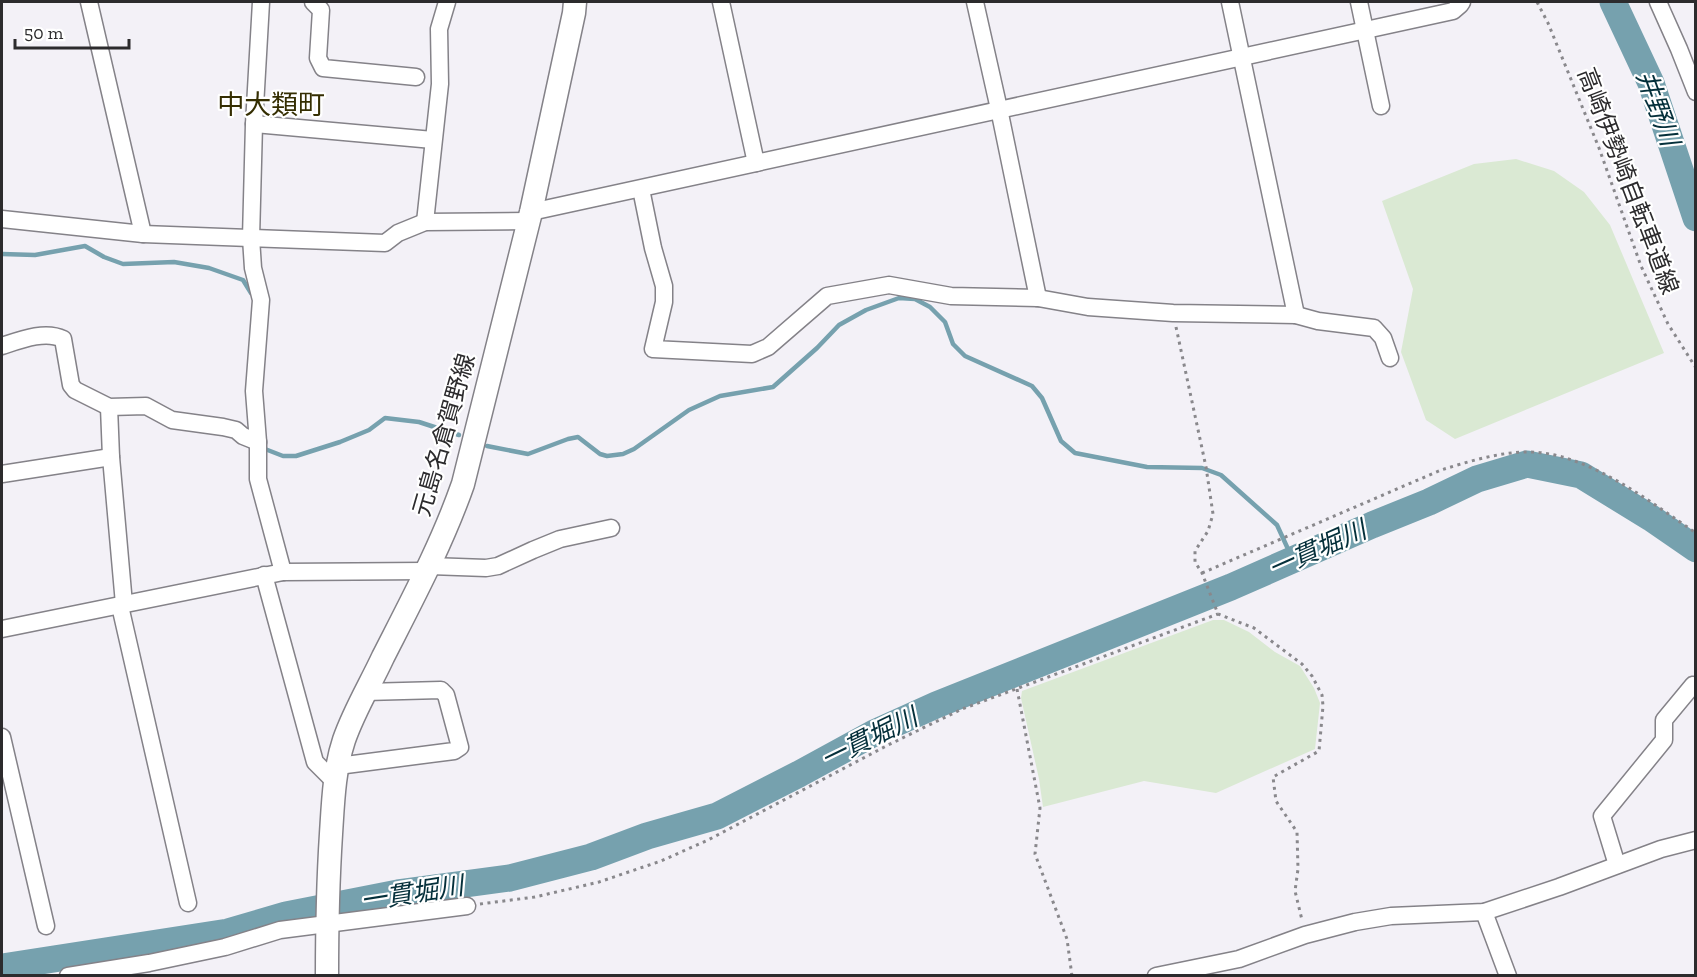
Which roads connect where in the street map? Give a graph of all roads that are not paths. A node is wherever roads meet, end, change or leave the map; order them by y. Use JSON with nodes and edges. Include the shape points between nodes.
{"nodes":[{"id":1,"x":89,"y":2,"type":"edge"},
{"id":2,"x":261,"y":2,"type":"edge"},
{"id":3,"x":313,"y":2,"type":"edge"},
{"id":4,"x":447,"y":2,"type":"edge"},
{"id":5,"x":575,"y":2,"type":"edge"},
{"id":6,"x":721,"y":2,"type":"edge"},
{"id":7,"x":975,"y":2,"type":"edge"},
{"id":8,"x":1230,"y":2,"type":"edge"},
{"id":9,"x":1359,"y":2,"type":"edge"},
{"id":10,"x":1462,"y":2,"type":"edge"},
{"id":11,"x":1658,"y":2,"type":"edge"},
{"id":12,"x":1365,"y":29,"type":"junction"},
{"id":13,"x":1242,"y":56,"type":"junction"},
{"id":14,"x":416,"y":77,"type":"dead end"},
{"id":15,"x":1695,"y":92,"type":"edge"},
{"id":16,"x":1381,"y":106,"type":"dead end"},
{"id":17,"x":999,"y":109,"type":"junction"},
{"id":18,"x":254,"y":124,"type":"junction"},
{"id":19,"x":434,"y":140,"type":"junction"},
{"id":20,"x":756,"y":163,"type":"junction"},
{"id":21,"x":641,"y":189,"type":"junction"},
{"id":22,"x":530,"y":217,"type":"junction"},
{"id":23,"x":2,"y":219,"type":"edge"},
{"id":24,"x":425,"y":222,"type":"junction"},
{"id":25,"x":143,"y":234,"type":"junction"},
{"id":26,"x":251,"y":238,"type":"junction"},
{"id":27,"x":1038,"y":298,"type":"junction"},
{"id":28,"x":1296,"y":315,"type":"junction"},
{"id":29,"x":2,"y":346,"type":"edge"},
{"id":30,"x":1390,"y":358,"type":"dead end"},
{"id":31,"x":109,"y":407,"type":"junction"},
{"id":32,"x":258,"y":442,"type":"junction"},
{"id":33,"x":111,"y":457,"type":"junction"},
{"id":34,"x":2,"y":474,"type":"edge"},
{"id":35,"x":611,"y":528,"type":"dead end"},
{"id":36,"x":428,"y":569,"type":"junction"},
{"id":37,"x":283,"y":572,"type":"junction"},
{"id":38,"x":264,"y":575,"type":"junction"},
{"id":39,"x":122,"y":605,"type":"junction"},
{"id":40,"x":2,"y":629,"type":"edge"},
{"id":41,"x":1695,"y":687,"type":"edge"},
{"id":42,"x":365,"y":692,"type":"junction"},
{"id":43,"x":2,"y":737,"type":"edge"},
{"id":44,"x":336,"y":774,"type":"junction"},
{"id":45,"x":1695,"y":840,"type":"edge"},
{"id":46,"x":1617,"y":865,"type":"junction"},
{"id":47,"x":188,"y":903,"type":"dead end"},
{"id":48,"x":467,"y":906,"type":"road end"},
{"id":49,"x":1484,"y":912,"type":"junction"},
{"id":50,"x":327,"y":923,"type":"junction"},
{"id":51,"x":46,"y":926,"type":"dead end"},
{"id":52,"x":150,"y":969,"type":"edge"},
{"id":53,"x":68,"y":975,"type":"edge"},
{"id":54,"x":327,"y":975,"type":"edge"},
{"id":55,"x":1156,"y":975,"type":"edge"},
{"id":56,"x":1508,"y":975,"type":"edge"}],
"edges":[{"from":1,"to":25,"type":"street"},
{"from":2,"to":18,"type":"street"},
{"from":3,"to":14,"type":"street","via":[[321,10],[318,58],[323,68]]},
{"from":4,"to":19,"type":"street","via":[[439,29],[440,84]]},
{"from":5,"to":22,"type":"main road","name":"元島名倉賀野線"},
{"from":6,"to":20,"type":"street"},
{"from":7,"to":17,"type":"street"},
{"from":8,"to":13,"type":"street"},
{"from":9,"to":12,"type":"street"},
{"from":10,"to":12,"type":"street","via":[[1453,11]]},
{"from":11,"to":15,"type":"street"},
{"from":12,"to":13,"type":"street"},
{"from":12,"to":16,"type":"street"},
{"from":13,"to":17,"type":"street"},
{"from":13,"to":28,"type":"street"},
{"from":17,"to":20,"type":"street"},
{"from":17,"to":27,"type":"street"},
{"from":18,"to":19,"type":"street"},
{"from":18,"to":26,"type":"street"},
{"from":19,"to":24,"type":"street"},
{"from":20,"to":21,"type":"street"},
{"from":21,"to":22,"type":"street"},
{"from":21,"to":27,"type":"street","via":[[664,286],[653,349],[752,354],[768,346],[827,296],[889,285],[951,296]]},
{"from":22,"to":24,"type":"street"},
{"from":22,"to":36,"type":"main road","name":"元島名倉賀野線","via":[[463,484]]},
{"from":23,"to":25,"type":"street"},
{"from":24,"to":26,"type":"street","via":[[385,243]]},
{"from":25,"to":26,"type":"street"},
{"from":26,"to":32,"type":"street","via":[[261,300],[254,391]]},
{"from":27,"to":28,"type":"street","via":[[1173,314]]},
{"from":28,"to":30,"type":"street","via":[[1374,328],[1383,338]]},
{"from":29,"to":31,"type":"street","via":[[49,335],[63,339],[71,386]]},
{"from":31,"to":32,"type":"street","via":[[146,406],[172,420],[236,430]]},
{"from":31,"to":33,"type":"street"},
{"from":32,"to":37,"type":"street","via":[[258,479]]},
{"from":33,"to":34,"type":"street"},
{"from":33,"to":39,"type":"street"},
{"from":35,"to":36,"type":"street","via":[[560,539],[498,566]]},
{"from":36,"to":37,"type":"street"},
{"from":36,"to":42,"type":"main road","name":"元島名倉賀野線"},
{"from":37,"to":38,"type":"street"},
{"from":38,"to":39,"type":"street"},
{"from":38,"to":44,"type":"street","via":[[315,762]]},
{"from":39,"to":40,"type":"street"},
{"from":39,"to":47,"type":"street"},
{"from":41,"to":46,"type":"street","via":[[1664,720],[1664,740],[1602,816]]},
{"from":42,"to":44,"type":"main road","name":"元島名倉賀野線","via":[[344,741]]},
{"from":42,"to":44,"type":"street","via":[[441,690],[446,695],[460,747]]},
{"from":43,"to":51,"type":"street"},
{"from":44,"to":50,"type":"main road","name":"元島名倉賀野線"},
{"from":45,"to":46,"type":"street"},
{"from":46,"to":49,"type":"street"},
{"from":48,"to":50,"type":"street"},
{"from":49,"to":55,"type":"street","via":[[1391,916],[1355,922],[1239,959]]},
{"from":49,"to":56,"type":"street"},
{"from":50,"to":52,"type":"street","via":[[280,930]]},
{"from":50,"to":54,"type":"main road","name":"元島名倉賀野線"},
{"from":52,"to":53,"type":"street"}]}
